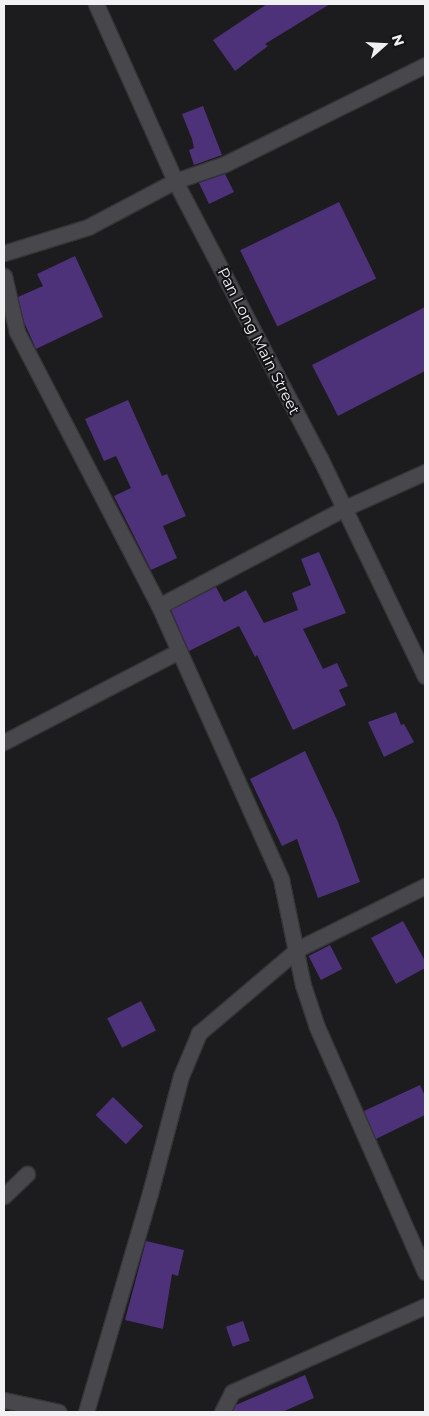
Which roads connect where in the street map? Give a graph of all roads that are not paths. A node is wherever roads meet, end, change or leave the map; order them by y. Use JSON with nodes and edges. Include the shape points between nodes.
{"nodes":[{"id":1,"x":96,"y":4,"type":"edge"},
{"id":2,"x":425,"y":67,"type":"edge"},
{"id":3,"x":175,"y":181,"type":"junction"},
{"id":4,"x":4,"y":253,"type":"edge"},
{"id":5,"x":4,"y":276,"type":"edge"},
{"id":6,"x":425,"y":472,"type":"edge"},
{"id":7,"x":345,"y":508,"type":"junction"},
{"id":8,"x":159,"y":606,"type":"junction"},
{"id":9,"x":179,"y":651,"type":"junction"},
{"id":10,"x":425,"y":676,"type":"edge"},
{"id":11,"x":4,"y":742,"type":"edge"},
{"id":12,"x":425,"y":886,"type":"edge"},
{"id":13,"x":298,"y":949,"type":"junction"},
{"id":14,"x":27,"y":1174,"type":"dead end"},
{"id":15,"x":4,"y":1196,"type":"edge"},
{"id":16,"x":425,"y":1272,"type":"edge"},
{"id":17,"x":425,"y":1306,"type":"edge"},
{"id":18,"x":4,"y":1400,"type":"edge"},
{"id":19,"x":59,"y":1412,"type":"edge"},
{"id":20,"x":86,"y":1412,"type":"edge"},
{"id":21,"x":222,"y":1412,"type":"edge"}],
"edges":[{"from":1,"to":3,"type":"street","name":"Pan Long Main Street"},
{"from":2,"to":3,"type":"street","via":[[225,164]]},
{"from":3,"to":4,"type":"street","via":[[88,227]]},
{"from":3,"to":7,"type":"street","name":"Pan Long Main Street"},
{"from":5,"to":8,"type":"street","via":[[17,332]]},
{"from":6,"to":7,"type":"street"},
{"from":7,"to":8,"type":"street"},
{"from":7,"to":10,"type":"street","name":"Pan Long Main Street"},
{"from":8,"to":9,"type":"street"},
{"from":9,"to":11,"type":"street"},
{"from":9,"to":13,"type":"street","via":[[281,879]]},
{"from":12,"to":13,"type":"street"},
{"from":13,"to":16,"type":"street","via":[[303,985],[317,1027]]},
{"from":13,"to":20,"type":"street","via":[[200,1033],[181,1076]]},
{"from":14,"to":15,"type":"street"},
{"from":17,"to":21,"type":"street","via":[[232,1392]]},
{"from":18,"to":19,"type":"street"}]}
